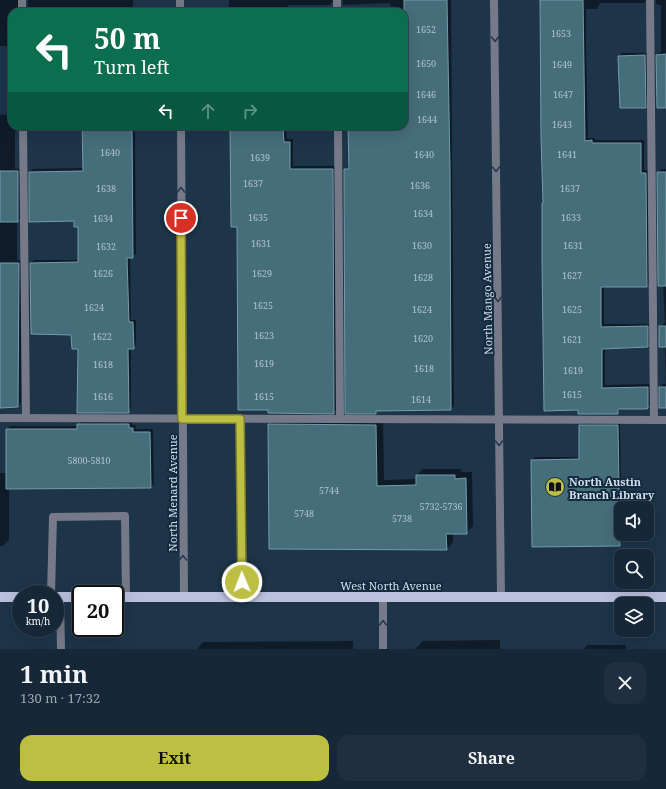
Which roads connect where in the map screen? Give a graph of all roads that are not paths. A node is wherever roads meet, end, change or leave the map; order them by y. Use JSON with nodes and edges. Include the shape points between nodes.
{"nodes":[{"id":1,"x":494,"y":0,"type":"edge"},
{"id":2,"x":650,"y":0,"type":"edge"},
{"id":3,"x":23,"y":130,"type":"edge"},
{"id":4,"x":181,"y":130,"type":"edge"},
{"id":5,"x":338,"y":130,"type":"edge"},
{"id":6,"x":0,"y":418,"type":"edge"},
{"id":7,"x":26,"y":418,"type":"junction"},
{"id":8,"x":182,"y":419,"type":"junction"},
{"id":9,"x":240,"y":419,"type":"junction"},
{"id":10,"x":340,"y":419,"type":"junction"},
{"id":11,"x":499,"y":420,"type":"junction"},
{"id":12,"x":654,"y":420,"type":"junction"},
{"id":13,"x":666,"y":420,"type":"edge"},
{"id":14,"x":55,"y":585,"type":"edge"},
{"id":15,"x":0,"y":597,"type":"edge"},
{"id":16,"x":12,"y":597,"type":"edge"},
{"id":17,"x":126,"y":597,"type":"joint"},
{"id":18,"x":184,"y":597,"type":"junction"},
{"id":19,"x":242,"y":597,"type":"junction"},
{"id":20,"x":383,"y":597,"type":"junction"},
{"id":21,"x":501,"y":597,"type":"junction"},
{"id":22,"x":666,"y":597,"type":"edge"},
{"id":23,"x":60,"y":637,"type":"edge"},
{"id":24,"x":61,"y":649,"type":"edge"},
{"id":25,"x":383,"y":649,"type":"edge"}],
"edges":[{"from":1,"to":11,"type":"street","name":"North Mango Avenue","one_way":true},
{"from":2,"to":12,"type":"street"},
{"from":3,"to":7,"type":"street"},
{"from":8,"to":4,"type":"street","name":"North Menard Avenue","one_way":true},
{"from":5,"to":10,"type":"street"},
{"from":6,"to":7,"type":"street"},
{"from":7,"to":8,"type":"street"},
{"from":8,"to":9,"type":"street"},
{"from":18,"to":8,"type":"street","name":"North Menard Avenue","one_way":true},
{"from":9,"to":10,"type":"street"},
{"from":9,"to":19,"type":"street"},
{"from":10,"to":11,"type":"street"},
{"from":11,"to":12,"type":"street"},
{"from":11,"to":21,"type":"street","name":"North Mango Avenue","one_way":true},
{"from":12,"to":13,"type":"street"},
{"from":14,"to":17,"type":"street","via":[[53,517],[125,516]]},
{"from":15,"to":16,"type":"main road"},
{"from":17,"to":18,"type":"main road","name":"West North Avenue"},
{"from":18,"to":19,"type":"main road","name":"West North Avenue"},
{"from":19,"to":20,"type":"main road","name":"West North Avenue"},
{"from":20,"to":21,"type":"main road","name":"West North Avenue"},
{"from":25,"to":20,"type":"street","one_way":true},
{"from":21,"to":22,"type":"main road","name":"West North Avenue"},
{"from":23,"to":24,"type":"street"}]}
